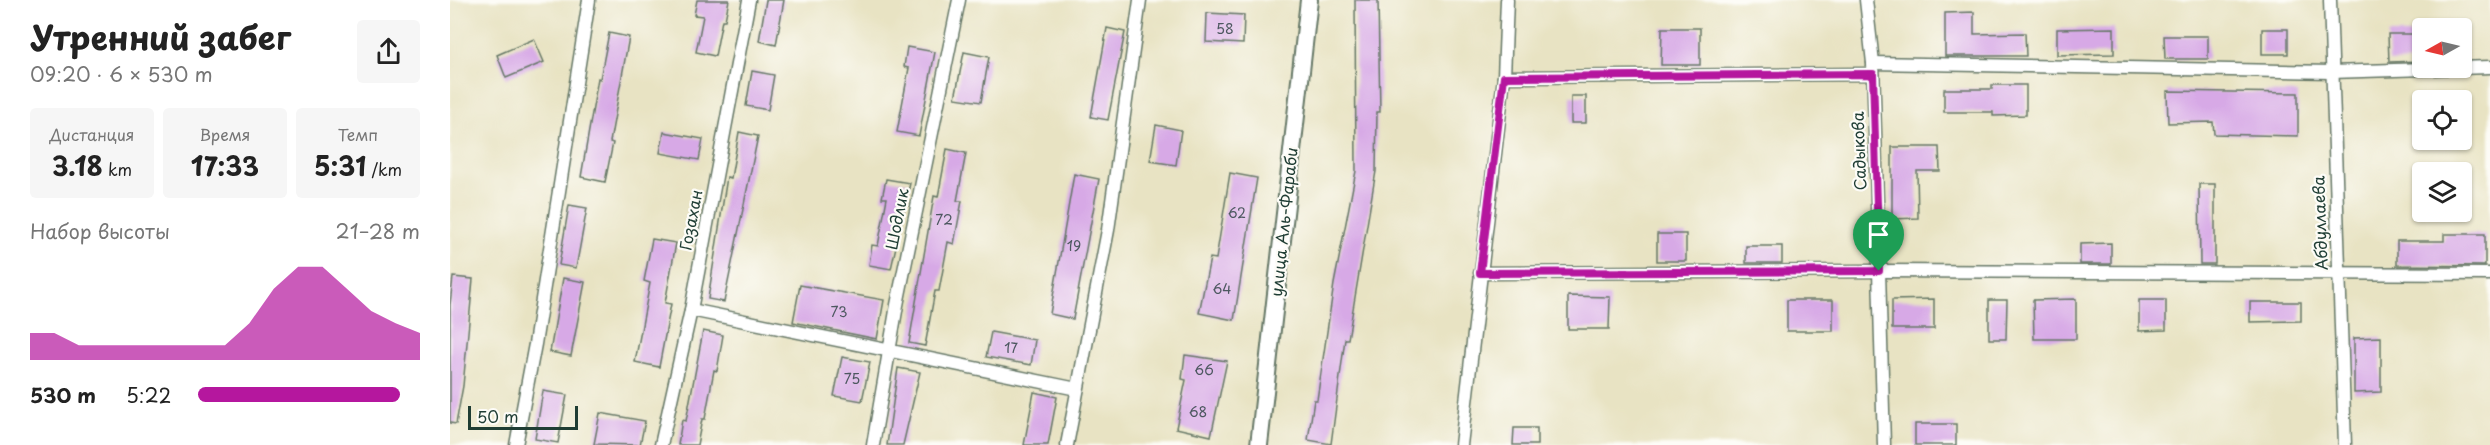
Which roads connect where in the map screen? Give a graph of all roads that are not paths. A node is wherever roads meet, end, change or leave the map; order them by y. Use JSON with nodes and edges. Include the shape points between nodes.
{"nodes":[{"id":1,"x":589,"y":0,"type":"edge"},
{"id":2,"x":749,"y":0,"type":"edge"},
{"id":3,"x":959,"y":0,"type":"edge"},
{"id":4,"x":1140,"y":0,"type":"edge"},
{"id":5,"x":1308,"y":0,"type":"edge"},
{"id":6,"x":1507,"y":0,"type":"edge"},
{"id":7,"x":1866,"y":0,"type":"edge"},
{"id":8,"x":2330,"y":0,"type":"edge"},
{"id":9,"x":2490,"y":67,"type":"edge"},
{"id":10,"x":1873,"y":69,"type":"junction"},
{"id":11,"x":2331,"y":72,"type":"junction"},
{"id":12,"x":1504,"y":77,"type":"junction"},
{"id":13,"x":1879,"y":271,"type":"junction"},
{"id":14,"x":1480,"y":273,"type":"junction"},
{"id":15,"x":2490,"y":274,"type":"edge"},
{"id":16,"x":2339,"y":275,"type":"junction"},
{"id":17,"x":691,"y":310,"type":"junction"},
{"id":18,"x":889,"y":352,"type":"junction"},
{"id":19,"x":1077,"y":389,"type":"junction"},
{"id":20,"x":516,"y":445,"type":"edge"},
{"id":21,"x":661,"y":445,"type":"edge"},
{"id":22,"x":873,"y":445,"type":"edge"},
{"id":23,"x":1067,"y":445,"type":"edge"},
{"id":24,"x":1259,"y":445,"type":"edge"},
{"id":25,"x":1461,"y":445,"type":"edge"},
{"id":26,"x":1884,"y":445,"type":"edge"},
{"id":27,"x":2345,"y":445,"type":"edge"}],
"edges":[{"from":1,"to":20,"type":"street"},
{"from":2,"to":17,"type":"street","name":"Гозахан"},
{"from":3,"to":18,"type":"street","name":"Шодлик"},
{"from":4,"to":19,"type":"street","via":[[1108,230]]},
{"from":5,"to":24,"type":"main road","name":"улица Аль-Фараби"},
{"from":6,"to":12,"type":"street"},
{"from":7,"to":10,"type":"street","name":"Садыкова"},
{"from":8,"to":11,"type":"street","name":"Абдуллаева"},
{"from":9,"to":11,"type":"street"},
{"from":10,"to":11,"type":"street"},
{"from":10,"to":12,"type":"street"},
{"from":10,"to":13,"type":"street","name":"Садыкова"},
{"from":11,"to":16,"type":"street","name":"Абдуллаева"},
{"from":12,"to":14,"type":"street"},
{"from":13,"to":14,"type":"street"},
{"from":13,"to":16,"type":"street"},
{"from":13,"to":26,"type":"street","name":"Садыкова"},
{"from":14,"to":25,"type":"street"},
{"from":15,"to":16,"type":"street"},
{"from":16,"to":27,"type":"street","name":"Абдуллаева"},
{"from":17,"to":18,"type":"street"},
{"from":17,"to":21,"type":"street","name":"Гозахан"},
{"from":18,"to":19,"type":"street"},
{"from":18,"to":22,"type":"street","name":"Шодлик"},
{"from":19,"to":23,"type":"street"}]}
